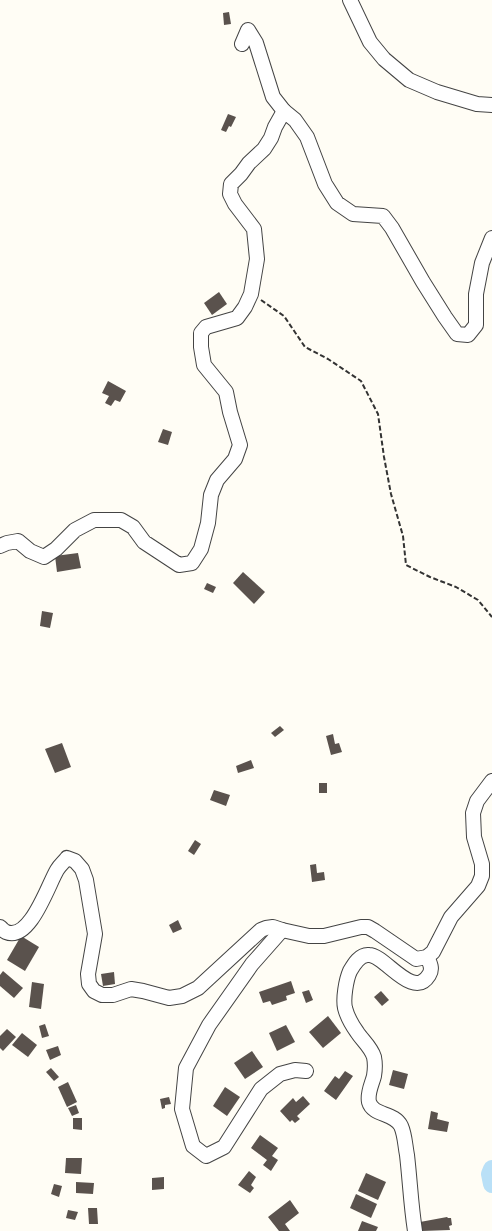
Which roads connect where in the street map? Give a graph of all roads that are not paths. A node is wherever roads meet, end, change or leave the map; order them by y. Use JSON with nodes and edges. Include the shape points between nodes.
{"nodes":[{"id":1,"x":350,"y":0,"type":"edge"},
{"id":2,"x":242,"y":44,"type":"dead end"},
{"id":3,"x":492,"y":105,"type":"edge"},
{"id":4,"x":284,"y":111,"type":"junction"},
{"id":5,"x":492,"y":238,"type":"edge"},
{"id":6,"x":0,"y":546,"type":"edge"},
{"id":7,"x":492,"y":781,"type":"edge"},
{"id":8,"x":0,"y":927,"type":"edge"},
{"id":9,"x":282,"y":930,"type":"junction"},
{"id":10,"x":427,"y":957,"type":"junction"},
{"id":11,"x":306,"y":1070,"type":"dead end"},
{"id":12,"x":414,"y":1231,"type":"edge"}],
"edges":[{"from":1,"to":3,"type":"street","via":[[370,42],[409,80],[477,104]]},
{"from":2,"to":4,"type":"street","via":[[248,30],[256,42],[273,97]]},
{"from":4,"to":5,"type":"street","via":[[307,137],[325,184],[337,203],[353,214],[383,216],[457,334],[468,335],[476,325],[476,294],[482,263]]},
{"from":4,"to":6,"type":"street","via":[[264,149],[232,184],[230,194],[234,204],[254,230],[257,259],[252,294],[237,318],[206,327],[201,347],[204,365],[226,392],[240,445],[235,459],[217,480],[210,495],[208,523],[201,549],[192,563],[179,565],[144,542],[133,527],[121,520],[94,520],[75,530],[44,557],[18,541]]},
{"from":7,"to":10,"type":"street","via":[[477,801],[473,813],[482,876]]},
{"from":8,"to":9,"type":"street","via":[[15,933],[24,929],[58,868],[67,858],[82,869],[86,880],[95,934],[89,984],[102,995],[131,989],[169,998],[182,996],[198,988],[261,930],[273,927]]},
{"from":9,"to":10,"type":"street","via":[[324,936],[360,926],[368,927],[416,959]]},
{"from":9,"to":11,"type":"street","via":[[252,964],[209,1025],[186,1068],[182,1109],[193,1146],[206,1156],[224,1147],[261,1089],[280,1074]]},
{"from":10,"to":12,"type":"street","via":[[431,972],[426,979],[412,982],[375,956],[366,954],[356,961],[349,974],[344,996],[351,1023],[374,1057],[374,1074],[368,1097],[370,1104],[376,1111],[400,1123],[404,1135]]}]}
